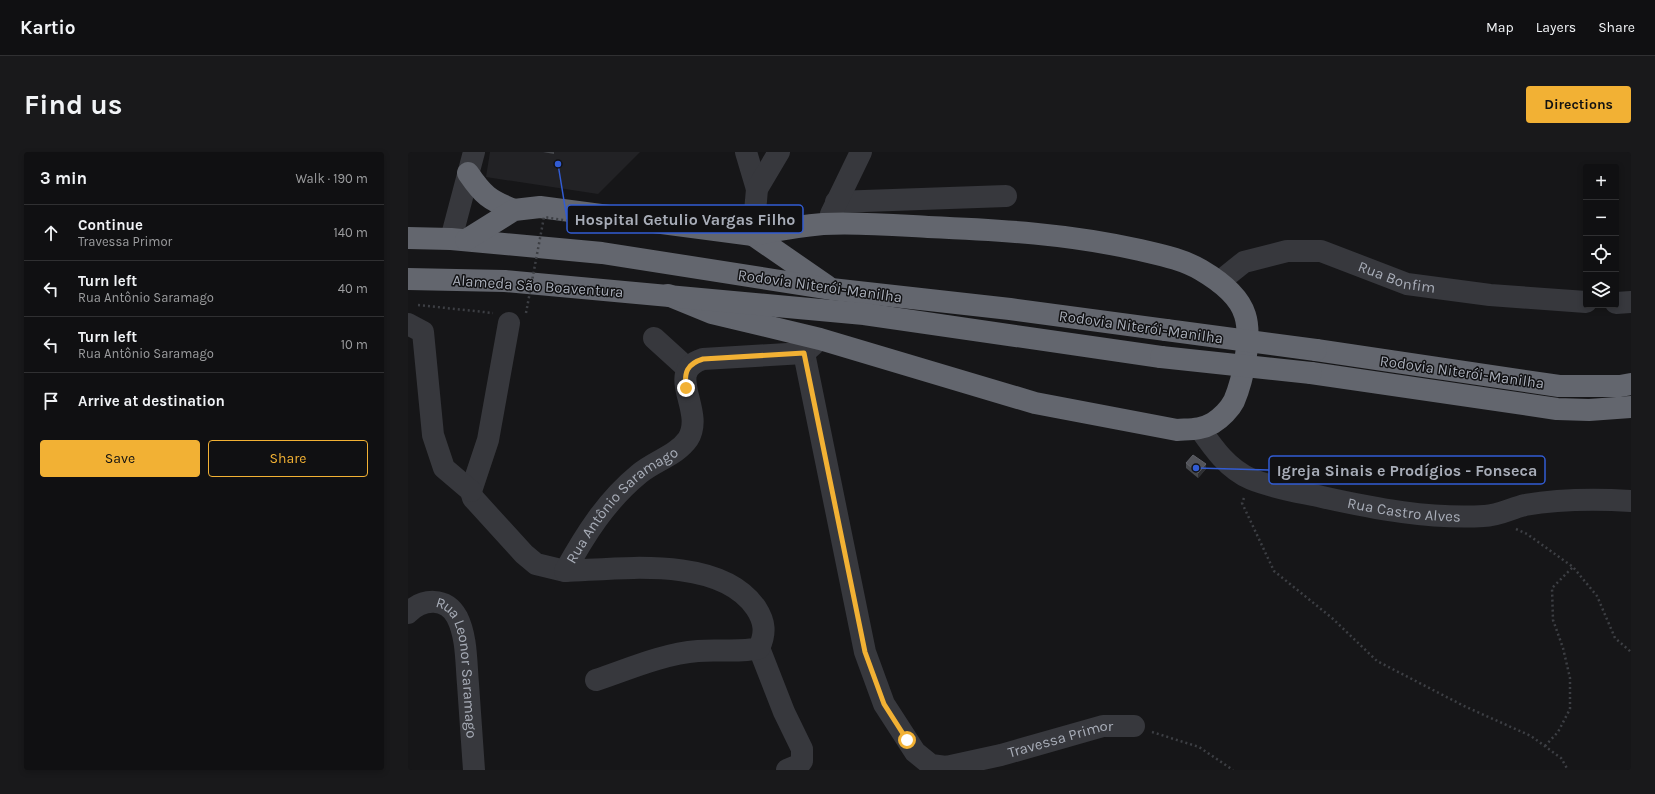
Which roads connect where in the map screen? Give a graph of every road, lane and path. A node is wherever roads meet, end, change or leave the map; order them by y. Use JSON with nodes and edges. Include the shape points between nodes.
{"nodes":[{"id":1,"x":474,"y":152,"type":"edge"},
{"id":2,"x":746,"y":152,"type":"edge"},
{"id":3,"x":779,"y":152,"type":"edge"},
{"id":4,"x":861,"y":152,"type":"edge"},
{"id":5,"x":468,"y":173,"type":"junction"},
{"id":6,"x":757,"y":189,"type":"junction"},
{"id":7,"x":1006,"y":196,"type":"dead end"},
{"id":8,"x":836,"y":202,"type":"junction"},
{"id":9,"x":514,"y":210,"type":"junction"},
{"id":10,"x":825,"y":224,"type":"junction"},
{"id":11,"x":642,"y":232,"type":"dead end"},
{"id":12,"x":753,"y":235,"type":"junction"},
{"id":13,"x":458,"y":239,"type":"junction"},
{"id":14,"x":411,"y":240,"type":"edge"},
{"id":15,"x":408,"y":279,"type":"edge"},
{"id":16,"x":1219,"y":282,"type":"junction"},
{"id":17,"x":831,"y":289,"type":"junction"},
{"id":18,"x":668,"y":295,"type":"junction"},
{"id":19,"x":1583,"y":302,"type":"edge"},
{"id":20,"x":1631,"y":302,"type":"edge"},
{"id":21,"x":1619,"y":303,"type":"edge"},
{"id":22,"x":411,"y":314,"type":"edge"},
{"id":23,"x":512,"y":317,"type":"junction"},
{"id":24,"x":654,"y":338,"type":"dead end"},
{"id":25,"x":820,"y":338,"type":"junction"},
{"id":26,"x":804,"y":353,"type":"junction"},
{"id":27,"x":687,"y":368,"type":"junction"},
{"id":28,"x":1631,"y":384,"type":"edge"},
{"id":29,"x":1631,"y":407,"type":"edge"},
{"id":30,"x":1200,"y":429,"type":"junction"},
{"id":31,"x":1251,"y":478,"type":"junction"},
{"id":32,"x":471,"y":491,"type":"junction"},
{"id":33,"x":1631,"y":501,"type":"edge"},
{"id":34,"x":1486,"y":516,"type":"junction"},
{"id":35,"x":1573,"y":567,"type":"junction"},
{"id":36,"x":565,"y":571,"type":"junction"},
{"id":37,"x":408,"y":613,"type":"edge"},
{"id":38,"x":759,"y":648,"type":"junction"},
{"id":39,"x":1631,"y":652,"type":"edge"},
{"id":40,"x":596,"y":680,"type":"dead end"},
{"id":41,"x":1134,"y":726,"type":"joint"},
{"id":42,"x":1545,"y":746,"type":"junction"},
{"id":43,"x":474,"y":770,"type":"edge"},
{"id":44,"x":787,"y":770,"type":"edge"},
{"id":45,"x":1233,"y":770,"type":"edge"},
{"id":46,"x":1568,"y":770,"type":"edge"}],
"edges":[{"from":1,"to":5,"type":"street"},
{"from":2,"to":6,"type":"street"},
{"from":3,"to":6,"type":"street"},
{"from":4,"to":8,"type":"street"},
{"from":5,"to":9,"type":"highway","via":[[480,191]]},
{"from":5,"to":13,"type":"street"},
{"from":6,"to":12,"type":"street"},
{"from":7,"to":8,"type":"street"},
{"from":8,"to":10,"type":"street"},
{"from":9,"to":12,"type":"highway","via":[[540,207]]},
{"from":9,"to":13,"type":"highway"},
{"from":10,"to":12,"type":"highway","via":[[783,228]]},
{"from":10,"to":16,"type":"highway","via":[[1008,230],[1096,240],[1175,258],[1200,269]]},
{"from":11,"to":23,"type":"path","bridge":true,"via":[[544,216]]},
{"from":12,"to":17,"type":"highway"},
{"from":13,"to":14,"type":"highway"},
{"from":13,"to":17,"type":"highway","name":"Rodovia Niterói-Manilha","via":[[602,253]]},
{"from":15,"to":18,"type":"highway","name":"Alameda São Boaventura","via":[[505,281]]},
{"from":16,"to":19,"type":"street","name":"Rua Bonfim","via":[[1244,262],[1287,251],[1321,251],[1406,284],[1490,295]]},
{"from":16,"to":30,"type":"highway","via":[[1236,298],[1245,315],[1246,354],[1233,402],[1222,416]]},
{"from":17,"to":28,"type":"highway","name":"Rodovia Niterói-Manilha","bridge":true,"via":[[1010,309],[1559,386]]},
{"from":18,"to":25,"type":"highway","via":[[712,313]]},
{"from":18,"to":29,"type":"highway","name":"Rodovia Niterói-Manilha","bridge":true,"via":[[864,314],[1161,357],[1311,373],[1557,408],[1589,410]]},
{"from":20,"to":21,"type":"street"},
{"from":22,"to":23,"type":"path"},
{"from":22,"to":32,"type":"street","via":[[423,332],[433,435],[444,468]]},
{"from":23,"to":32,"type":"street","via":[[488,440]]},
{"from":24,"to":27,"type":"street"},
{"from":25,"to":26,"type":"street"},
{"from":25,"to":30,"type":"highway","via":[[1035,403],[1177,430]]},
{"from":26,"to":27,"type":"street","via":[[703,359]]},
{"from":26,"to":41,"type":"street","name":"Travessa Primor","via":[[865,652],[884,704],[915,752],[931,765],[946,767],[1001,755],[1095,728]]},
{"from":27,"to":36,"type":"street","name":"Rua Antônio Saramago","via":[[684,377],[693,410],[693,425],[688,438],[676,451],[640,474],[609,503]]},
{"from":30,"to":31,"type":"street","name":"Rua Castro Alves","via":[[1216,452],[1230,465]]},
{"from":31,"to":34,"type":"street","name":"Rua Castro Alves","via":[[1288,490],[1386,511],[1445,517]]},
{"from":31,"to":42,"type":"path","via":[[1242,503],[1274,571],[1332,618],[1377,661],[1464,706],[1531,736]]},
{"from":32,"to":36,"type":"street","via":[[473,498],[524,554],[536,564]]},
{"from":33,"to":34,"type":"street","name":"Rua Castro Alves","via":[[1560,500]]},
{"from":34,"to":35,"type":"path","via":[[1527,534]]},
{"from":35,"to":39,"type":"path","via":[[1597,596],[1615,638]]},
{"from":35,"to":42,"type":"path","via":[[1552,588],[1553,620],[1570,678],[1570,709],[1558,732]]},
{"from":36,"to":38,"type":"street","name":"Rua Antônio Saramago","via":[[643,567],[686,570],[730,585],[748,597],[763,618],[764,632]]},
{"from":37,"to":43,"type":"street","name":"Rua Leonor Saramago","via":[[416,605],[433,600],[444,604],[456,617],[464,642]]},
{"from":38,"to":40,"type":"street","via":[[739,651],[698,651],[660,658]]},
{"from":38,"to":44,"type":"street","via":[[784,712],[802,749],[802,761]]},
{"from":41,"to":45,"type":"path","name":"Travessa Primor","via":[[1199,747]]},
{"from":42,"to":46,"type":"path","via":[[1561,758]]}]}
